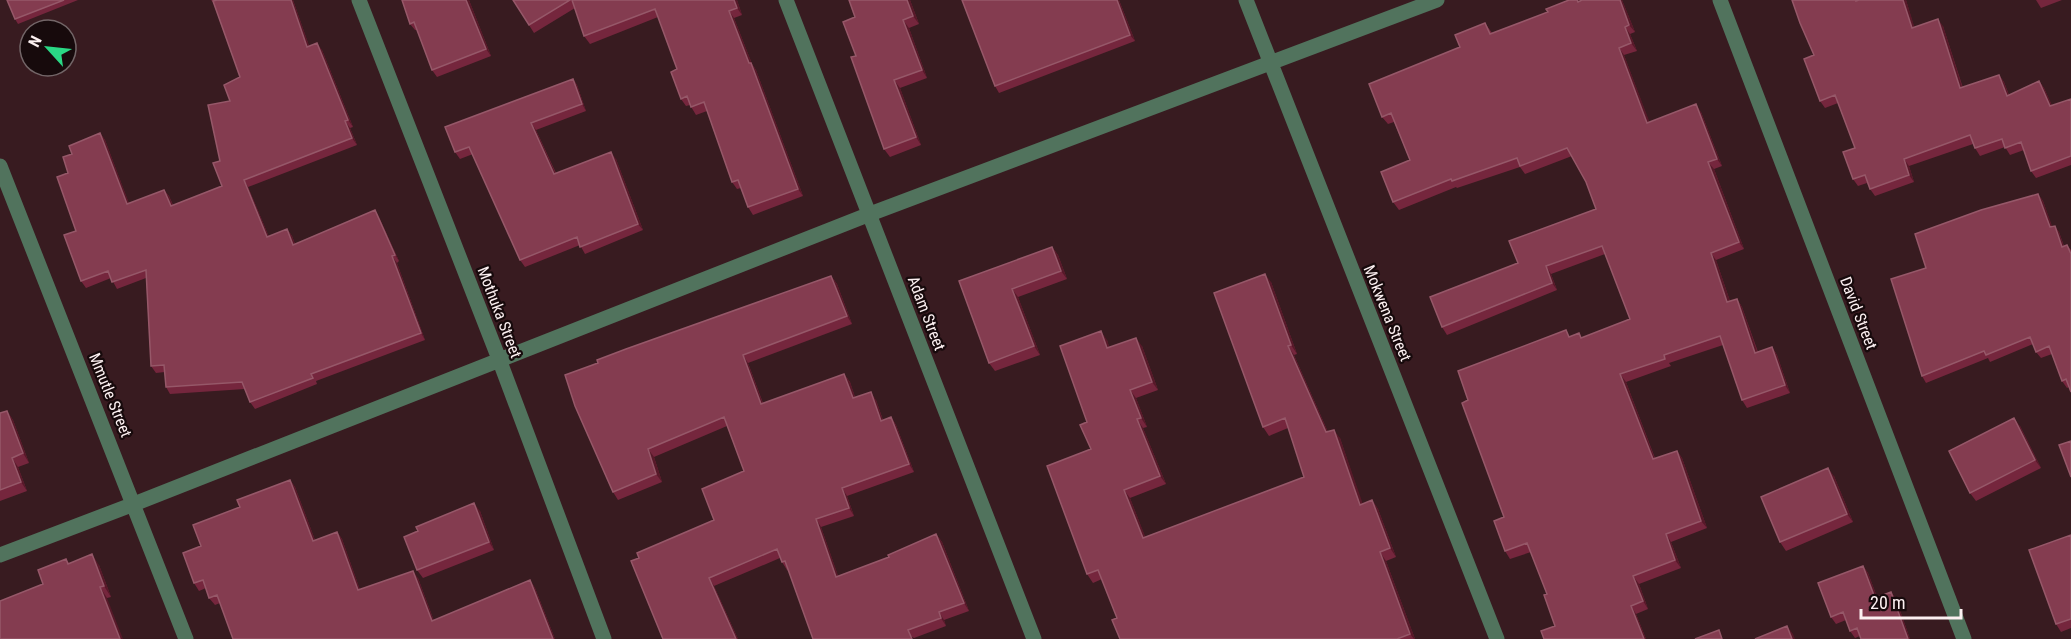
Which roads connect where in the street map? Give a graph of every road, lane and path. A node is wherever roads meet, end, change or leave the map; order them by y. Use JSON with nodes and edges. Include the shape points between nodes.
{"nodes":[{"id":1,"x":359,"y":0,"type":"edge"},
{"id":2,"x":786,"y":0,"type":"edge"},
{"id":3,"x":1246,"y":0,"type":"edge"},
{"id":4,"x":1437,"y":0,"type":"edge"},
{"id":5,"x":1720,"y":0,"type":"edge"},
{"id":6,"x":1270,"y":63,"type":"junction"},
{"id":7,"x":0,"y":166,"type":"edge"},
{"id":8,"x":870,"y":214,"type":"junction"},
{"id":9,"x":499,"y":359,"type":"junction"},
{"id":10,"x":134,"y":504,"type":"junction"},
{"id":11,"x":0,"y":555,"type":"edge"},
{"id":12,"x":186,"y":639,"type":"edge"},
{"id":13,"x":604,"y":639,"type":"edge"},
{"id":14,"x":1034,"y":639,"type":"edge"},
{"id":15,"x":1497,"y":639,"type":"edge"},
{"id":16,"x":1964,"y":639,"type":"edge"}],
"edges":[{"from":1,"to":9,"type":"street","name":"Mothuka Street"},
{"from":2,"to":8,"type":"street","name":"Adam Street"},
{"from":3,"to":6,"type":"street","name":"Mokwena Street"},
{"from":4,"to":6,"type":"street"},
{"from":5,"to":16,"type":"street","name":"David Street"},
{"from":6,"to":8,"type":"street"},
{"from":6,"to":15,"type":"street","name":"Mokwena Street"},
{"from":7,"to":10,"type":"street","name":"Mmutle Street"},
{"from":8,"to":9,"type":"street"},
{"from":8,"to":14,"type":"street","name":"Adam Street"},
{"from":9,"to":10,"type":"street"},
{"from":9,"to":13,"type":"street","name":"Mothuka Street"},
{"from":10,"to":11,"type":"street"},
{"from":10,"to":12,"type":"street","name":"Mmutle Street"}]}
